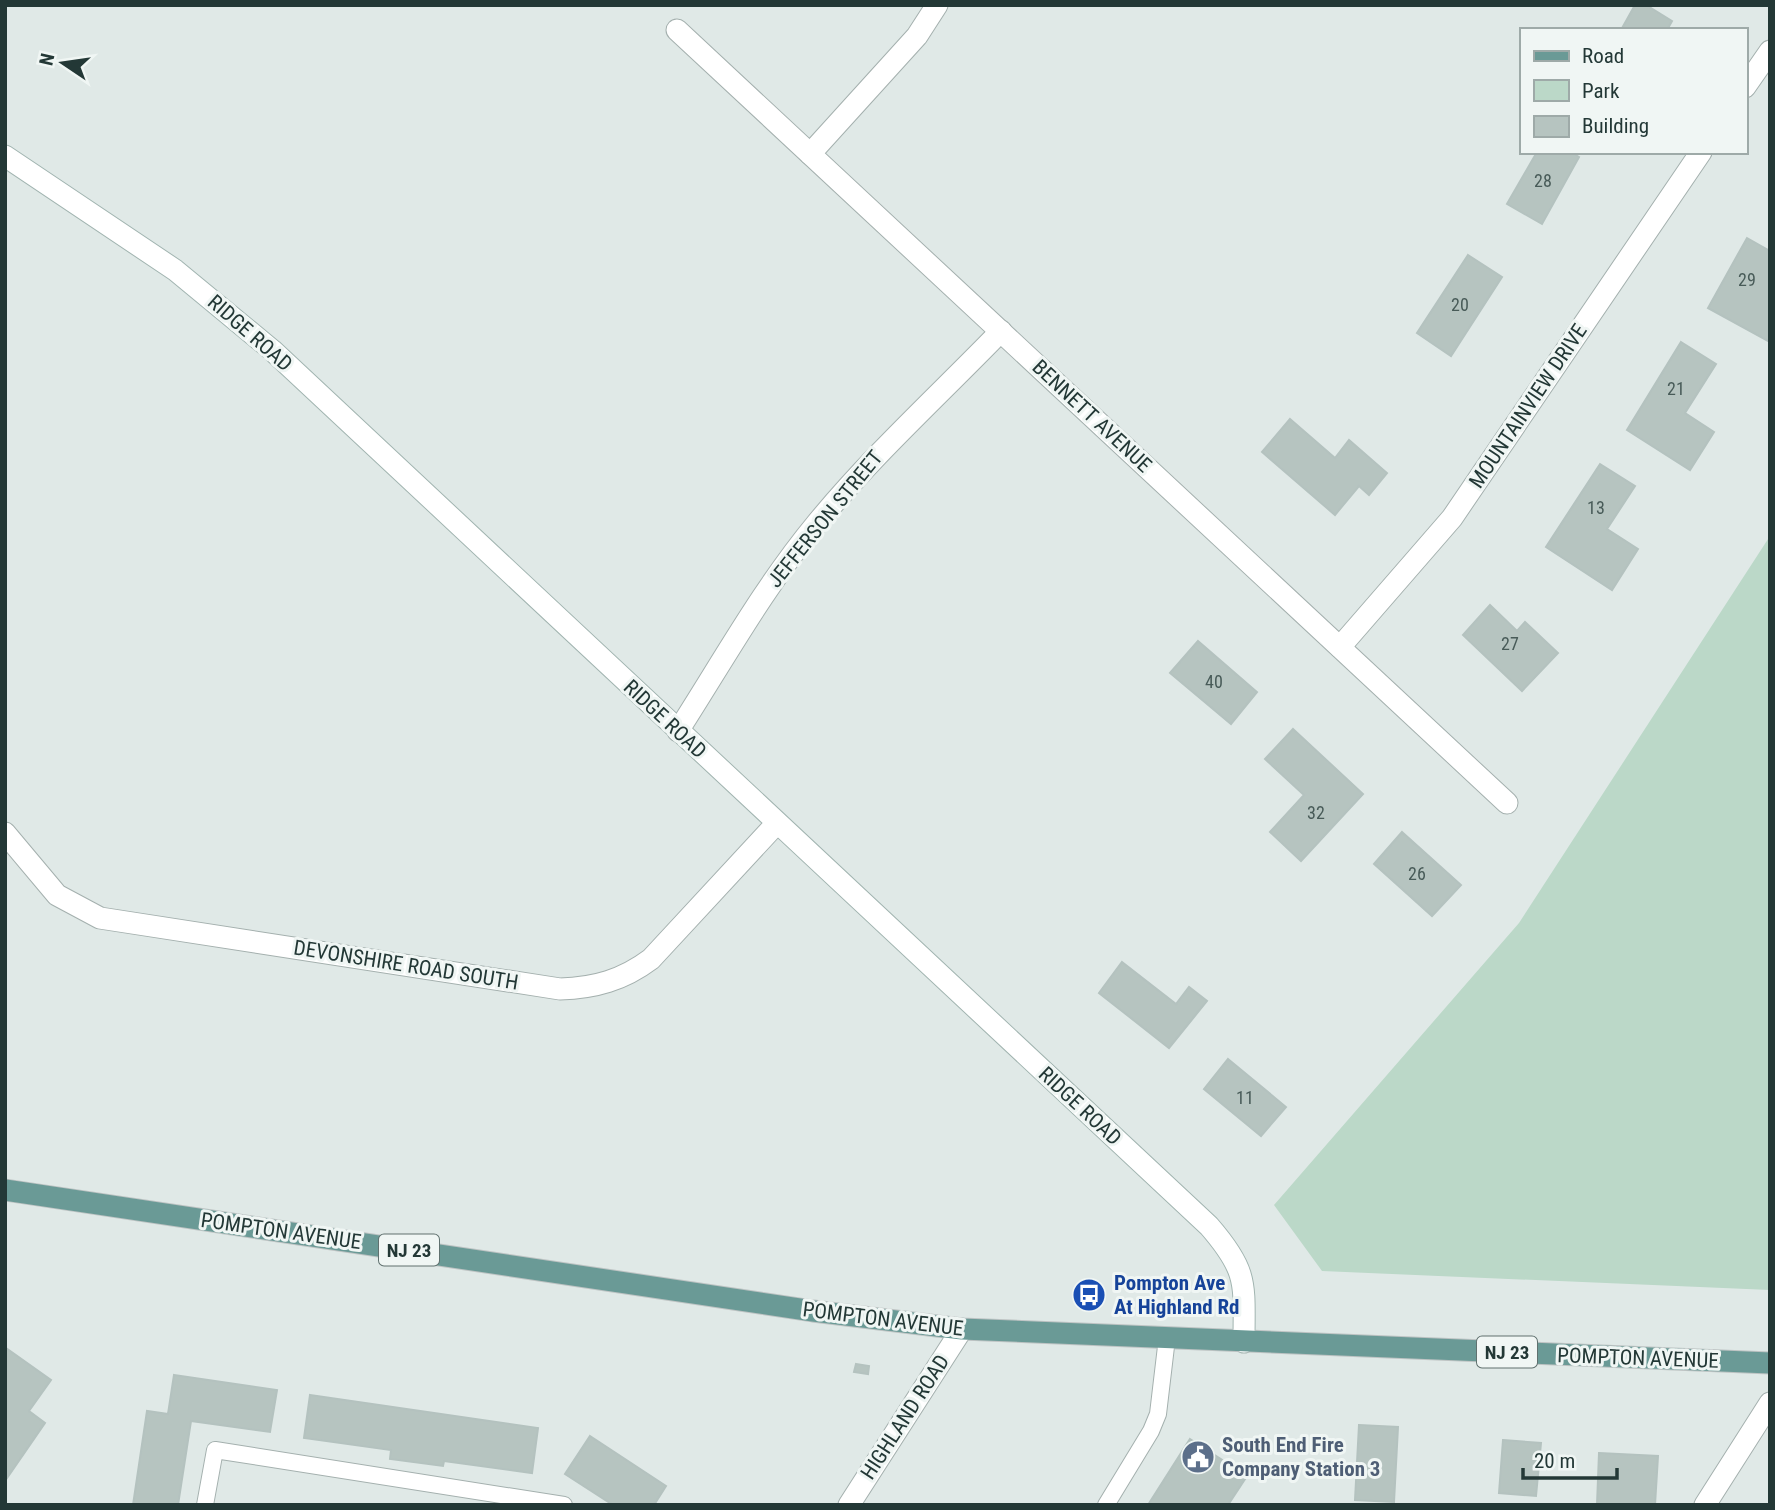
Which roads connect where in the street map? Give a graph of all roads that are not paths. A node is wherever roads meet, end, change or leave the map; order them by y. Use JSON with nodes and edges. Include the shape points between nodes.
{"nodes":[{"id":1,"x":937,"y":5,"type":"edge"},
{"id":2,"x":677,"y":30,"type":"dead end"},
{"id":3,"x":1770,"y":51,"type":"edge"},
{"id":4,"x":1747,"y":84,"type":"edge"},
{"id":5,"x":810,"y":154,"type":"junction"},
{"id":6,"x":1700,"y":154,"type":"edge"},
{"id":7,"x":5,"y":156,"type":"edge"},
{"id":8,"x":1001,"y":331,"type":"junction"},
{"id":9,"x":1340,"y":647,"type":"junction"},
{"id":10,"x":678,"y":731,"type":"junction"},
{"id":11,"x":1507,"y":803,"type":"dead end"},
{"id":12,"x":777,"y":823,"type":"junction"},
{"id":13,"x":5,"y":833,"type":"edge"},
{"id":14,"x":5,"y":1190,"type":"edge"},
{"id":15,"x":962,"y":1329,"type":"junction"},
{"id":16,"x":1167,"y":1339,"type":"junction"},
{"id":17,"x":1244,"y":1342,"type":"junction"},
{"id":18,"x":1770,"y":1363,"type":"edge"},
{"id":19,"x":1770,"y":1403,"type":"edge"},
{"id":20,"x":205,"y":1505,"type":"edge"},
{"id":21,"x":564,"y":1505,"type":"edge"},
{"id":22,"x":849,"y":1505,"type":"edge"},
{"id":23,"x":1106,"y":1505,"type":"edge"},
{"id":24,"x":1705,"y":1505,"type":"edge"}],
"edges":[{"from":1,"to":5,"type":"street","via":[[917,36]]},
{"from":2,"to":5,"type":"street","name":"BENNETT AVENUE"},
{"from":3,"to":4,"type":"street"},
{"from":5,"to":8,"type":"street","name":"BENNETT AVENUE"},
{"from":6,"to":9,"type":"street","name":"MOUNTAINVIEW DRIVE","via":[[1452,518]]},
{"from":7,"to":10,"type":"street","name":"RIDGE ROAD","via":[[134,241],[224,308]]},
{"from":8,"to":9,"type":"street","name":"BENNETT AVENUE"},
{"from":8,"to":10,"type":"street","name":"JEFFERSON STREET","via":[[897,432],[815,525],[743,626]]},
{"from":9,"to":11,"type":"street","name":"BENNETT AVENUE"},
{"from":10,"to":12,"type":"street","name":"RIDGE ROAD"},
{"from":12,"to":13,"type":"street","name":"DEVONSHIRE ROAD SOUTH","via":[[637,970],[604,984],[560,989],[100,918],[57,895]]},
{"from":12,"to":17,"type":"street","name":"RIDGE ROAD","via":[[1209,1226],[1244,1279]]},
{"from":14,"to":15,"type":"main road","name":"POMPTON AVENUE","number":"NJ 23","via":[[813,1311]]},
{"from":15,"to":16,"type":"main road","name":"POMPTON AVENUE","number":"NJ 23"},
{"from":15,"to":22,"type":"street","name":"HIGHLAND ROAD"},
{"from":16,"to":17,"type":"main road","name":"POMPTON AVENUE","number":"NJ 23"},
{"from":16,"to":23,"type":"lane","via":[[1152,1431]]},
{"from":17,"to":18,"type":"main road","name":"POMPTON AVENUE","number":"NJ 23"},
{"from":19,"to":24,"type":"street"},
{"from":20,"to":21,"type":"lane","via":[[215,1450]]}]}
